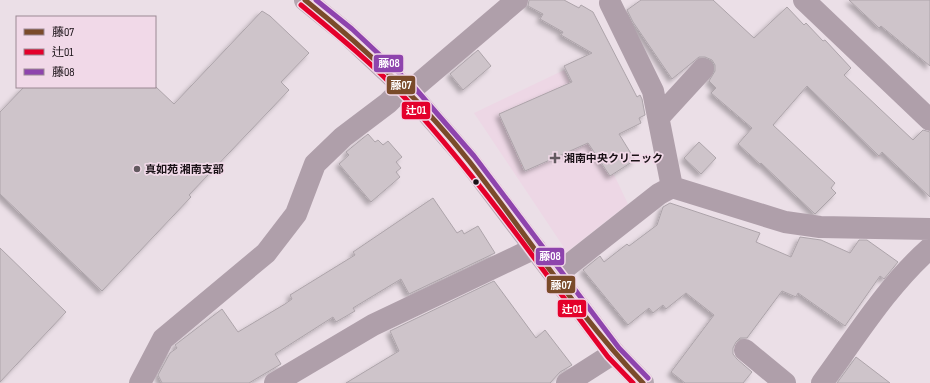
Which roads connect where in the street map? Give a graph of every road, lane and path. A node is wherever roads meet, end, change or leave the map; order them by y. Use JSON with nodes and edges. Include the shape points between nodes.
{"nodes":[{"id":1,"x":305,"y":0,"type":"edge"},
{"id":2,"x":517,"y":0,"type":"edge"},
{"id":3,"x":804,"y":0,"type":"edge"},
{"id":4,"x":609,"y":1,"type":"edge"},
{"id":5,"x":703,"y":69,"type":"dead end"},
{"id":6,"x":407,"y":90,"type":"junction"},
{"id":7,"x":659,"y":117,"type":"junction"},
{"id":8,"x":930,"y":120,"type":"edge"},
{"id":9,"x":672,"y":187,"type":"junction"},
{"id":10,"x":930,"y":229,"type":"edge"},
{"id":11,"x":534,"y":248,"type":"junction"},
{"id":12,"x":930,"y":248,"type":"edge"},
{"id":13,"x":556,"y":275,"type":"junction"},
{"id":14,"x":745,"y":350,"type":"dead end"},
{"id":15,"x":614,"y":353,"type":"junction"},
{"id":16,"x":140,"y":383,"type":"edge"},
{"id":17,"x":275,"y":383,"type":"edge"},
{"id":18,"x":567,"y":383,"type":"edge"},
{"id":19,"x":643,"y":383,"type":"edge"},
{"id":20,"x":785,"y":383,"type":"edge"},
{"id":21,"x":822,"y":383,"type":"edge"}],
"edges":[{"from":1,"to":6,"type":"highway","via":[[347,34]]},
{"from":2,"to":6,"type":"street"},
{"from":3,"to":8,"type":"street"},
{"from":4,"to":7,"type":"street","via":[[653,91]]},
{"from":5,"to":7,"type":"street"},
{"from":6,"to":11,"type":"highway","via":[[468,160]]},
{"from":6,"to":16,"type":"street","via":[[342,136],[315,164],[296,214],[266,253],[163,339]]},
{"from":7,"to":9,"type":"street"},
{"from":9,"to":10,"type":"street","via":[[785,222],[820,227]]},
{"from":9,"to":13,"type":"street","via":[[659,194]]},
{"from":11,"to":13,"type":"highway"},
{"from":11,"to":17,"type":"street","via":[[373,325]]},
{"from":12,"to":21,"type":"street","via":[[888,295]]},
{"from":13,"to":15,"type":"highway"},
{"from":14,"to":20,"type":"street"},
{"from":15,"to":18,"type":"street"},
{"from":15,"to":19,"type":"highway"}]}
